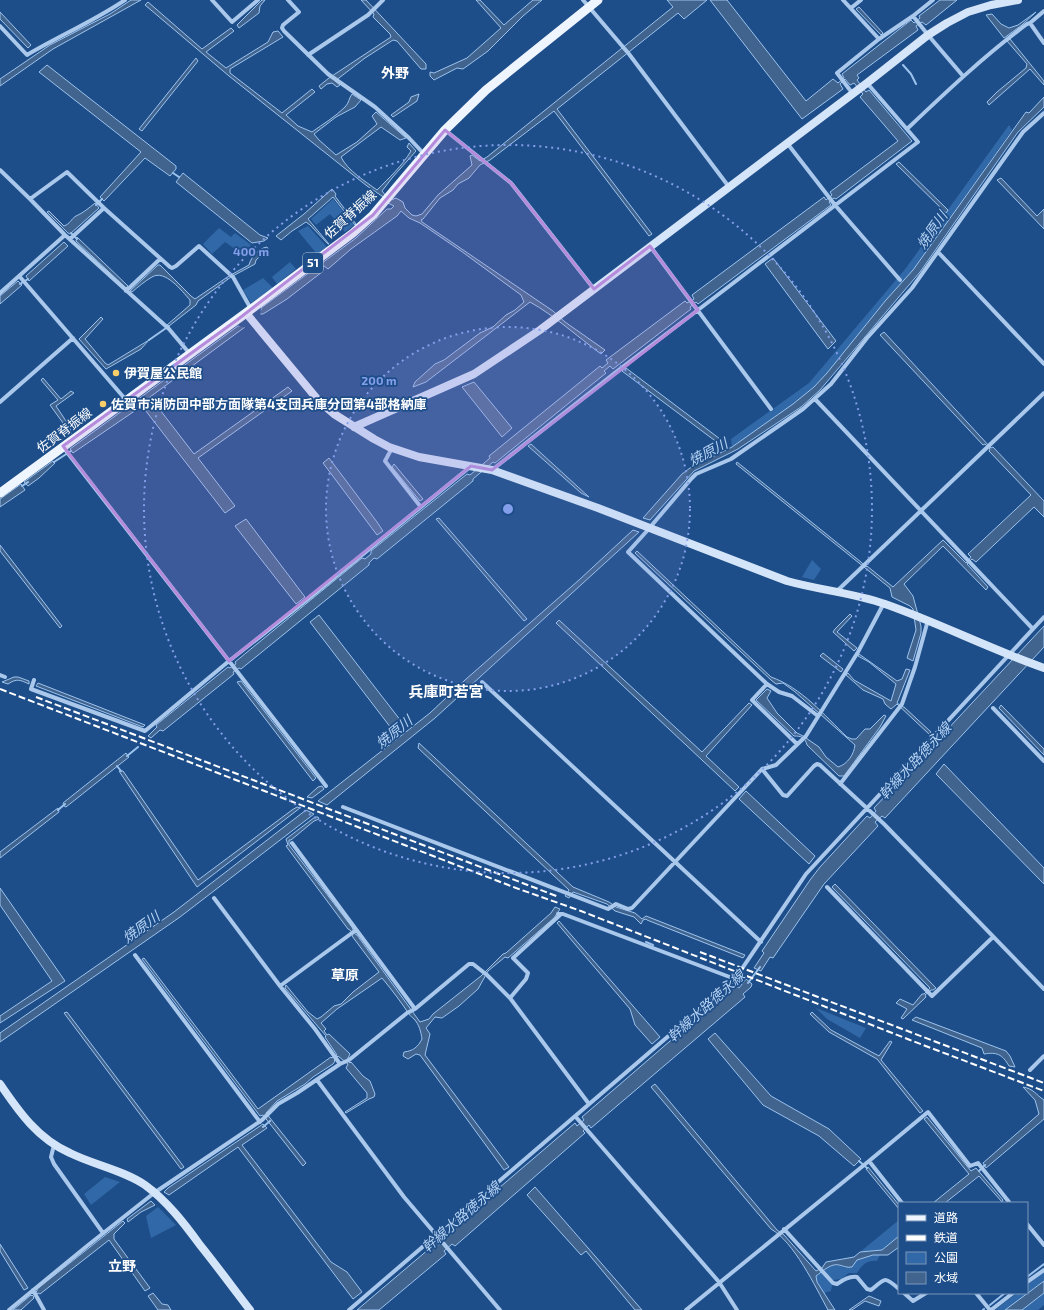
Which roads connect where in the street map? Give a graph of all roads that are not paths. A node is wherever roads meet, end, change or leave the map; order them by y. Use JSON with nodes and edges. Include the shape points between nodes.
{"nodes":[{"id":1,"x":125,"y":0,"type":"edge"},
{"id":2,"x":212,"y":0,"type":"edge"},
{"id":3,"x":258,"y":0,"type":"edge"},
{"id":4,"x":288,"y":0,"type":"edge"},
{"id":5,"x":383,"y":0,"type":"edge"},
{"id":6,"x":598,"y":0,"type":"edge"},
{"id":7,"x":843,"y":0,"type":"edge"},
{"id":8,"x":861,"y":0,"type":"edge"},
{"id":9,"x":933,"y":0,"type":"edge"},
{"id":10,"x":1018,"y":0,"type":"edge"},
{"id":11,"x":586,"y":4,"type":"edge"},
{"id":12,"x":851,"y":8,"type":"junction"},
{"id":13,"x":1044,"y":11,"type":"edge"},
{"id":14,"x":913,"y":16,"type":"junction"},
{"id":15,"x":1030,"y":23,"type":"junction"},
{"id":16,"x":0,"y":26,"type":"edge"},
{"id":17,"x":925,"y":32,"type":"junction"},
{"id":18,"x":879,"y":39,"type":"junction"},
{"id":19,"x":1044,"y":43,"type":"edge"},
{"id":20,"x":308,"y":55,"type":"junction"},
{"id":21,"x":963,"y":76,"type":"junction"},
{"id":22,"x":867,"y":83,"type":"junction"},
{"id":23,"x":853,"y":94,"type":"junction"},
{"id":24,"x":1044,"y":113,"type":"edge"},
{"id":25,"x":907,"y":129,"type":"junction"},
{"id":26,"x":445,"y":130,"type":"junction"},
{"id":27,"x":787,"y":143,"type":"junction"},
{"id":28,"x":424,"y":154,"type":"junction"},
{"id":29,"x":0,"y":170,"type":"edge"},
{"id":30,"x":729,"y":187,"type":"junction"},
{"id":31,"x":30,"y":199,"type":"junction"},
{"id":32,"x":834,"y":205,"type":"junction"},
{"id":33,"x":103,"y":207,"type":"junction"},
{"id":34,"x":65,"y":235,"type":"junction"},
{"id":35,"x":70,"y":239,"type":"junction"},
{"id":36,"x":650,"y":246,"type":"junction"},
{"id":37,"x":938,"y":252,"type":"junction"},
{"id":38,"x":160,"y":259,"type":"junction"},
{"id":39,"x":21,"y":278,"type":"junction"},
{"id":40,"x":900,"y":280,"type":"dead end"},
{"id":41,"x":594,"y":289,"type":"junction"},
{"id":42,"x":126,"y":291,"type":"junction"},
{"id":43,"x":1,"y":292,"type":"edge"},
{"id":44,"x":698,"y":310,"type":"junction"},
{"id":45,"x":250,"y":316,"type":"junction"},
{"id":46,"x":73,"y":338,"type":"junction"},
{"id":47,"x":190,"y":354,"type":"junction"},
{"id":48,"x":1044,"y":364,"type":"edge"},
{"id":49,"x":1044,"y":393,"type":"edge"},
{"id":50,"x":815,"y":398,"type":"junction"},
{"id":51,"x":126,"y":400,"type":"junction"},
{"id":52,"x":0,"y":402,"type":"edge"},
{"id":53,"x":771,"y":410,"type":"dead end"},
{"id":54,"x":354,"y":427,"type":"junction"},
{"id":55,"x":64,"y":448,"type":"junction"},
{"id":56,"x":392,"y":448,"type":"junction"},
{"id":57,"x":474,"y":466,"type":"junction"},
{"id":58,"x":489,"y":470,"type":"junction"},
{"id":59,"x":0,"y":492,"type":"edge"},
{"id":60,"x":420,"y":506,"type":"junction"},
{"id":61,"x":921,"y":511,"type":"junction"},
{"id":62,"x":649,"y":528,"type":"junction"},
{"id":63,"x":836,"y":592,"type":"junction"},
{"id":64,"x":884,"y":603,"type":"junction"},
{"id":65,"x":1044,"y":618,"type":"edge"},
{"id":66,"x":929,"y":620,"type":"junction"},
{"id":67,"x":1033,"y":629,"type":"junction"},
{"id":68,"x":1011,"y":655,"type":"junction"},
{"id":69,"x":230,"y":663,"type":"junction"},
{"id":70,"x":1044,"y":668,"type":"edge"},
{"id":71,"x":0,"y":675,"type":"edge"},
{"id":72,"x":5,"y":677,"type":"dead end"},
{"id":73,"x":34,"y":680,"type":"dead end"},
{"id":74,"x":482,"y":682,"type":"dead end"},
{"id":75,"x":767,"y":684,"type":"junction"},
{"id":76,"x":993,"y":708,"type":"dead end"},
{"id":77,"x":818,"y":716,"type":"junction"},
{"id":78,"x":798,"y":744,"type":"junction"},
{"id":79,"x":1044,"y":761,"type":"edge"},
{"id":80,"x":762,"y":769,"type":"junction"},
{"id":81,"x":840,"y":784,"type":"junction"},
{"id":82,"x":326,"y":786,"type":"dead end"},
{"id":83,"x":343,"y":807,"type":"dead end"},
{"id":84,"x":867,"y":808,"type":"junction"},
{"id":85,"x":292,"y":843,"type":"dead end"},
{"id":86,"x":675,"y":862,"type":"junction"},
{"id":87,"x":827,"y":887,"type":"dead end"},
{"id":88,"x":214,"y":898,"type":"dead end"},
{"id":89,"x":356,"y":930,"type":"junction"},
{"id":90,"x":993,"y":937,"type":"junction"},
{"id":91,"x":761,"y":942,"type":"junction"},
{"id":92,"x":135,"y":955,"type":"dead end"},
{"id":93,"x":735,"y":979,"type":"junction"},
{"id":94,"x":280,"y":986,"type":"junction"},
{"id":95,"x":1044,"y":989,"type":"edge"},
{"id":96,"x":510,"y":998,"type":"junction"},
{"id":97,"x":415,"y":1008,"type":"junction"},
{"id":98,"x":1044,"y":1056,"type":"edge"},
{"id":99,"x":339,"y":1062,"type":"junction"},
{"id":100,"x":1030,"y":1070,"type":"dead end"},
{"id":101,"x":317,"y":1080,"type":"junction"},
{"id":102,"x":0,"y":1084,"type":"edge"},
{"id":103,"x":589,"y":1104,"type":"junction"},
{"id":104,"x":575,"y":1116,"type":"junction"},
{"id":105,"x":260,"y":1122,"type":"junction"},
{"id":106,"x":54,"y":1145,"type":"junction"},
{"id":107,"x":865,"y":1163,"type":"junction"},
{"id":108,"x":154,"y":1193,"type":"junction"},
{"id":109,"x":901,"y":1202,"type":"edge"},
{"id":110,"x":1007,"y":1202,"type":"edge"},
{"id":111,"x":1028,"y":1225,"type":"edge"},
{"id":112,"x":782,"y":1230,"type":"junction"},
{"id":113,"x":103,"y":1233,"type":"junction"},
{"id":114,"x":436,"y":1235,"type":"junction"},
{"id":115,"x":1044,"y":1245,"type":"edge"},
{"id":116,"x":1044,"y":1270,"type":"edge"},
{"id":117,"x":1028,"y":1281,"type":"edge"},
{"id":118,"x":719,"y":1282,"type":"junction"},
{"id":119,"x":898,"y":1288,"type":"edge"},
{"id":120,"x":33,"y":1290,"type":"junction"},
{"id":121,"x":905,"y":1294,"type":"edge"},
{"id":122,"x":924,"y":1294,"type":"edge"},
{"id":123,"x":977,"y":1294,"type":"edge"},
{"id":124,"x":1012,"y":1294,"type":"edge"},
{"id":125,"x":9,"y":1310,"type":"edge"},
{"id":126,"x":44,"y":1310,"type":"edge"},
{"id":127,"x":250,"y":1310,"type":"edge"},
{"id":128,"x":349,"y":1310,"type":"edge"},
{"id":129,"x":500,"y":1310,"type":"edge"},
{"id":130,"x":686,"y":1310,"type":"edge"},
{"id":131,"x":738,"y":1310,"type":"edge"},
{"id":132,"x":990,"y":1310,"type":"edge"}],
"edges":[{"from":1,"to":16,"type":"street","via":[[27,55]]},
{"from":2,"to":3,"type":"street","via":[[232,22]]},
{"from":4,"to":20,"type":"street","via":[[299,12],[282,28]]},
{"from":5,"to":20,"type":"street","via":[[371,12]]},
{"from":6,"to":11,"type":"main road","name":"佐賀脊振線","number":"51"},
{"from":7,"to":12,"type":"street"},
{"from":8,"to":12,"type":"street"},
{"from":9,"to":14,"type":"street"},
{"from":10,"to":17,"type":"street","via":[[968,12]]},
{"from":11,"to":26,"type":"main road","name":"佐賀脊振線","number":"51","via":[[486,90]]},
{"from":11,"to":30,"type":"street","via":[[629,54]]},
{"from":12,"to":18,"type":"street"},
{"from":13,"to":15,"type":"street"},
{"from":14,"to":17,"type":"street"},
{"from":14,"to":18,"type":"street"},
{"from":15,"to":19,"type":"street"},
{"from":15,"to":21,"type":"street","via":[[1007,38]]},
{"from":17,"to":21,"type":"street"},
{"from":17,"to":22,"type":"street"},
{"from":18,"to":23,"type":"street","via":[[837,73]]},
{"from":20,"to":28,"type":"street","via":[[328,74],[375,107]]},
{"from":21,"to":25,"type":"street"},
{"from":22,"to":23,"type":"street"},
{"from":22,"to":25,"type":"street"},
{"from":23,"to":27,"type":"street"},
{"from":24,"to":37,"type":"street","via":[[1023,132]]},
{"from":25,"to":32,"type":"street","via":[[918,142]]},
{"from":26,"to":28,"type":"main road","name":"佐賀脊振線","number":"51"},
{"from":26,"to":41,"type":"street","via":[[511,183]]},
{"from":27,"to":30,"type":"street"},
{"from":27,"to":32,"type":"street"},
{"from":28,"to":45,"type":"main road","name":"佐賀脊振線","number":"51","via":[[373,215]]},
{"from":29,"to":31,"type":"street"},
{"from":30,"to":36,"type":"street"},
{"from":31,"to":33,"type":"street","via":[[67,172]]},
{"from":31,"to":34,"type":"street"},
{"from":32,"to":40,"type":"street"},
{"from":32,"to":44,"type":"street"},
{"from":33,"to":35,"type":"street"},
{"from":33,"to":38,"type":"street"},
{"from":34,"to":35,"type":"street"},
{"from":34,"to":39,"type":"street"},
{"from":35,"to":42,"type":"street"},
{"from":36,"to":41,"type":"street"},
{"from":36,"to":44,"type":"street"},
{"from":37,"to":48,"type":"street"},
{"from":37,"to":50,"type":"street","via":[[912,288],[867,338],[831,384]]},
{"from":38,"to":42,"type":"street"},
{"from":38,"to":45,"type":"street","via":[[172,268],[199,246],[231,275]]},
{"from":39,"to":43,"type":"street"},
{"from":39,"to":46,"type":"street"},
{"from":41,"to":54,"type":"street","via":[[499,359],[483,368],[423,391]]},
{"from":42,"to":47,"type":"street","via":[[167,327]]},
{"from":44,"to":53,"type":"street"},
{"from":44,"to":58,"type":"street"},
{"from":45,"to":47,"type":"main road","name":"佐賀脊振線","number":"51"},
{"from":45,"to":54,"type":"street","via":[[318,400]]},
{"from":46,"to":51,"type":"street"},
{"from":46,"to":52,"type":"street"},
{"from":47,"to":51,"type":"main road","name":"佐賀脊振線","number":"51"},
{"from":49,"to":61,"type":"street"},
{"from":50,"to":61,"type":"street"},
{"from":50,"to":62,"type":"street","via":[[731,459],[696,474]]},
{"from":51,"to":55,"type":"main road","name":"佐賀脊振線","number":"51"},
{"from":54,"to":56,"type":"street"},
{"from":55,"to":59,"type":"main road","name":"佐賀脊振線","number":"51"},
{"from":55,"to":69,"type":"street"},
{"from":56,"to":57,"type":"street","via":[[419,457]]},
{"from":56,"to":60,"type":"street","via":[[385,462]]},
{"from":57,"to":58,"type":"street"},
{"from":57,"to":60,"type":"street"},
{"from":58,"to":62,"type":"street"},
{"from":60,"to":69,"type":"street"},
{"from":61,"to":63,"type":"street"},
{"from":61,"to":67,"type":"street"},
{"from":62,"to":63,"type":"street","via":[[787,580]]},
{"from":62,"to":75,"type":"street","via":[[628,552]]},
{"from":63,"to":64,"type":"street"},
{"from":64,"to":66,"type":"street"},
{"from":64,"to":77,"type":"street","via":[[858,652]]},
{"from":65,"to":67,"type":"street"},
{"from":66,"to":68,"type":"street"},
{"from":66,"to":81,"type":"street","via":[[916,667],[900,706]]},
{"from":67,"to":68,"type":"street"},
{"from":68,"to":70,"type":"street"},
{"from":68,"to":84,"type":"street"},
{"from":69,"to":73,"type":"street","via":[[145,731],[31,689]]},
{"from":69,"to":82,"type":"street"},
{"from":71,"to":72,"type":"street"},
{"from":74,"to":86,"type":"street"},
{"from":75,"to":77,"type":"street","via":[[779,692],[792,696]]},
{"from":75,"to":78,"type":"street","via":[[752,700]]},
{"from":76,"to":79,"type":"street"},
{"from":77,"to":78,"type":"street","via":[[805,738]]},
{"from":78,"to":80,"type":"street","via":[[776,764]]},
{"from":80,"to":81,"type":"street","via":[[783,795],[787,796],[817,764]]},
{"from":80,"to":86,"type":"street"},
{"from":81,"to":84,"type":"street"},
{"from":83,"to":86,"type":"street","via":[[608,909],[614,904],[632,908]]},
{"from":84,"to":90,"type":"street"},
{"from":84,"to":91,"type":"street","via":[[806,874]]},
{"from":85,"to":89,"type":"street"},
{"from":86,"to":91,"type":"street"},
{"from":87,"to":90,"type":"street","via":[[932,996]]},
{"from":88,"to":94,"type":"street"},
{"from":89,"to":94,"type":"street"},
{"from":89,"to":97,"type":"street"},
{"from":90,"to":95,"type":"street"},
{"from":91,"to":93,"type":"street"},
{"from":92,"to":105,"type":"street"},
{"from":93,"to":96,"type":"street","via":[[559,914],[513,958],[528,973]]},
{"from":93,"to":103,"type":"street"},
{"from":94,"to":99,"type":"street"},
{"from":96,"to":97,"type":"street","via":[[488,975],[473,964],[469,964]]},
{"from":96,"to":103,"type":"street"},
{"from":97,"to":99,"type":"street","via":[[347,1062]]},
{"from":98,"to":100,"type":"street"},
{"from":99,"to":101,"type":"street"},
{"from":101,"to":105,"type":"street","via":[[278,1104]]},
{"from":101,"to":114,"type":"street"},
{"from":102,"to":106,"type":"street","via":[[23,1117]]},
{"from":103,"to":104,"type":"street"},
{"from":104,"to":114,"type":"street"},
{"from":104,"to":118,"type":"street"},
{"from":105,"to":108,"type":"street"},
{"from":106,"to":108,"type":"street","via":[[131,1178]]},
{"from":106,"to":113,"type":"street","via":[[51,1157],[54,1164]]},
{"from":107,"to":109,"type":"street"},
{"from":107,"to":110,"type":"street","via":[[928,1112],[970,1166],[978,1163]]},
{"from":107,"to":112,"type":"street"},
{"from":108,"to":113,"type":"street"},
{"from":108,"to":127,"type":"street","via":[[184,1223]]},
{"from":111,"to":115,"type":"street"},
{"from":112,"to":118,"type":"street"},
{"from":112,"to":119,"type":"street","via":[[833,1283],[837,1284],[853,1276],[867,1289],[871,1290],[884,1279]]},
{"from":113,"to":120,"type":"street"},
{"from":114,"to":128,"type":"street"},
{"from":114,"to":129,"type":"street"},
{"from":116,"to":117,"type":"street"},
{"from":118,"to":130,"type":"street"},
{"from":118,"to":131,"type":"street"},
{"from":120,"to":125,"type":"street"},
{"from":120,"to":126,"type":"street"},
{"from":121,"to":122,"type":"street","via":[[913,1301]]},
{"from":123,"to":132,"type":"street"},
{"from":124,"to":132,"type":"street"}]}
